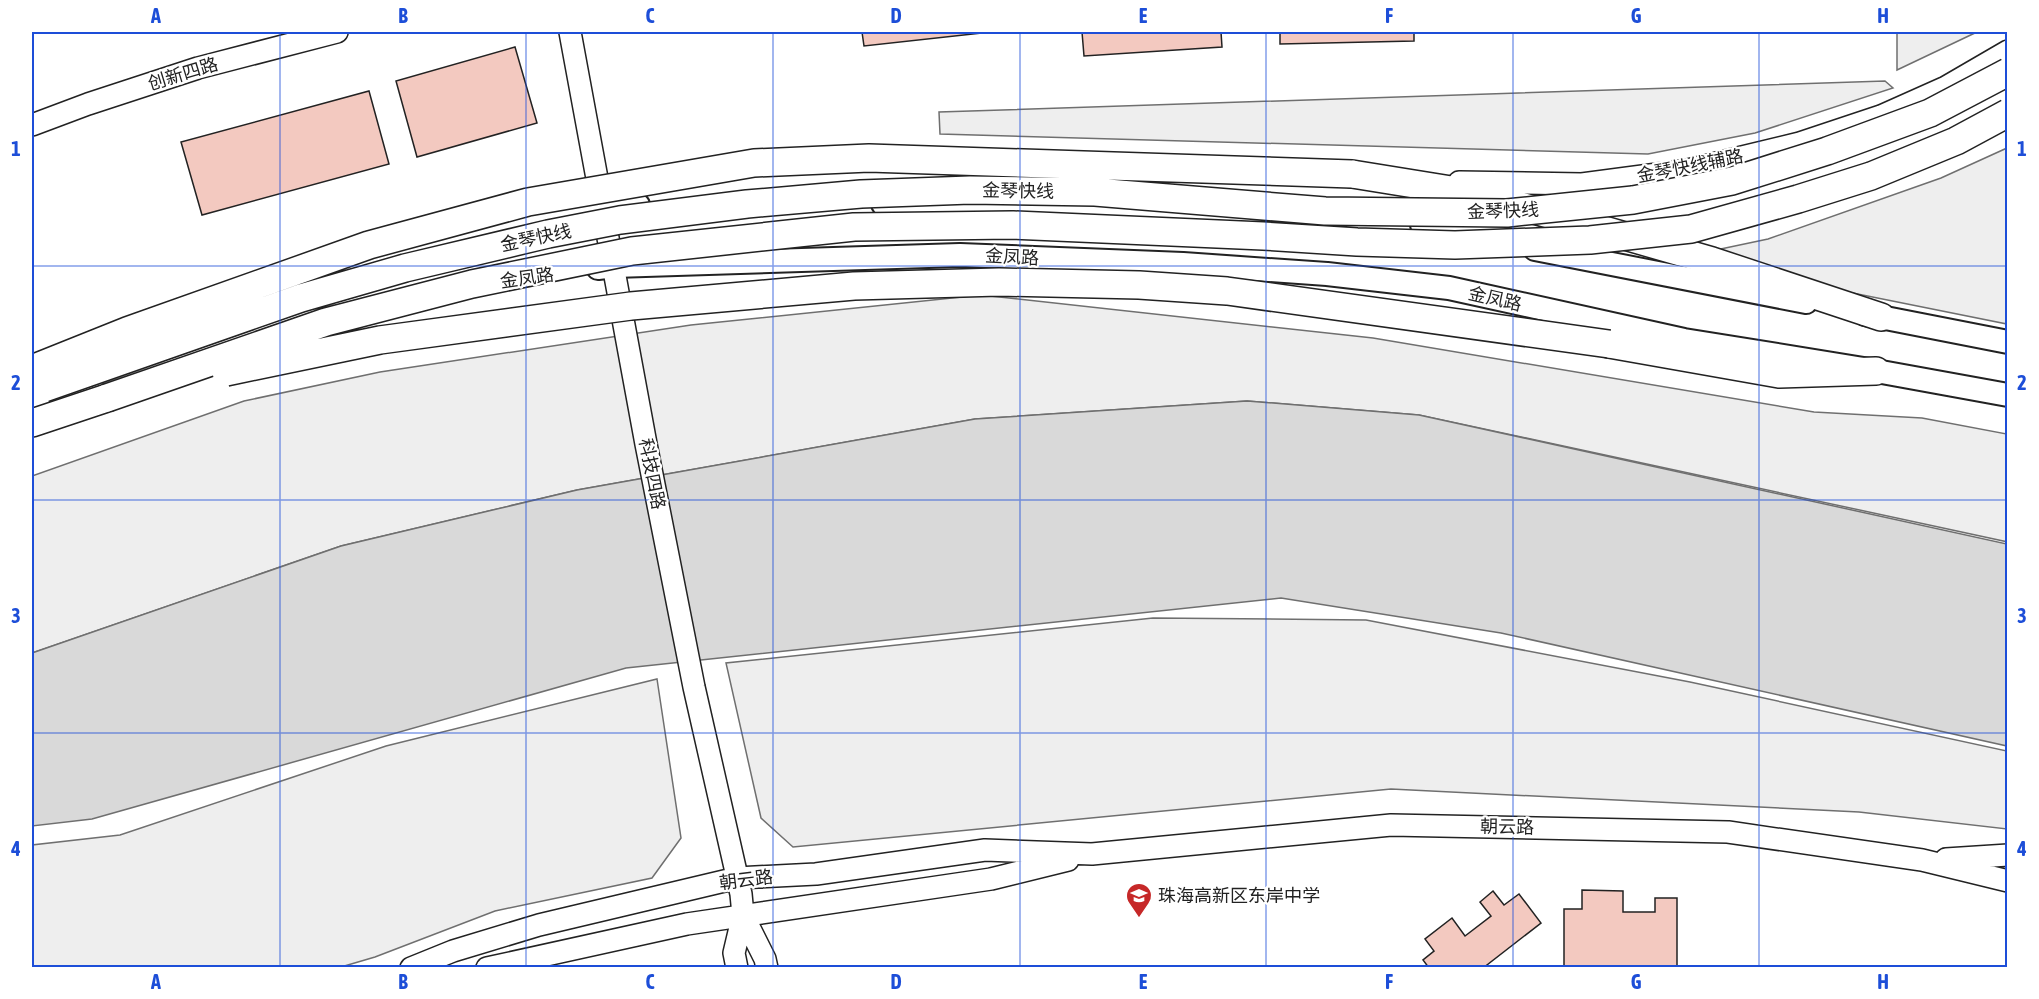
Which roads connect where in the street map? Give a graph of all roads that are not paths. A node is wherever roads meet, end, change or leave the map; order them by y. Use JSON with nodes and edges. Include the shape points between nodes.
{"nodes":[{"id":1,"x":337,"y":32,"type":"edge"},
{"id":2,"x":570,"y":32,"type":"edge"},
{"id":3,"x":2007,"y":51,"type":"edge"},
{"id":4,"x":2007,"y":72,"type":"edge"},
{"id":5,"x":2007,"y":113,"type":"edge"},
{"id":6,"x":32,"y":125,"type":"edge"},
{"id":7,"x":1352,"y":174,"type":"junction"},
{"id":8,"x":603,"y":209,"type":"junction"},
{"id":9,"x":614,"y":266,"type":"junction"},
{"id":10,"x":1881,"y":317,"type":"junction"},
{"id":11,"x":2007,"y":342,"type":"edge"},
{"id":12,"x":32,"y":369,"type":"edge"},
{"id":13,"x":1876,"y":371,"type":"junction"},
{"id":14,"x":32,"y":378,"type":"edge"},
{"id":15,"x":32,"y":393,"type":"edge"},
{"id":16,"x":2007,"y":395,"type":"edge"},
{"id":17,"x":107,"y":398,"type":"junction"},
{"id":18,"x":32,"y":423,"type":"edge"},
{"id":19,"x":32,"y":436,"type":"edge"},
{"id":20,"x":1092,"y":854,"type":"junction"},
{"id":21,"x":2007,"y":855,"type":"edge"},
{"id":22,"x":1922,"y":860,"type":"junction"},
{"id":23,"x":737,"y":878,"type":"junction"},
{"id":24,"x":2007,"y":881,"type":"edge"},
{"id":25,"x":743,"y":915,"type":"junction"},
{"id":26,"x":411,"y":968,"type":"edge"},
{"id":27,"x":487,"y":968,"type":"edge"},
{"id":28,"x":737,"y":968,"type":"edge"},
{"id":29,"x":766,"y":968,"type":"edge"}],
"edges":[{"from":1,"to":6,"type":"street","name":"创新四路","via":[[198,68]]},
{"from":2,"to":8,"type":"street","name":"科技四路"},
{"from":3,"to":7,"type":"street","name":"金琴快线辅路","via":[[1946,87],[1881,116],[1800,143],[1688,170],[1582,184],[1443,182]]},
{"from":4,"to":15,"type":"highway","name":"金琴快线","bridge":true,"via":[[1930,113],[1827,151],[1732,181],[1633,200],[1507,213],[1325,211],[1095,192],[970,190],[861,194],[620,220],[416,265],[332,289]]},
{"from":5,"to":17,"type":"highway","name":"金琴快线","bridge":true,"via":[[1871,176],[1798,199],[1691,228],[1590,240],[1455,245],[1378,243],[1013,225],[854,227],[632,251],[472,284],[326,322]]},
{"from":7,"to":10,"type":"highway","via":[[1482,195],[1712,261]]},
{"from":7,"to":12,"type":"highway","bridge":true,"via":[[869,158],[754,163],[528,202],[369,244]]},
{"from":8,"to":9,"type":"street","name":"科技四路"},
{"from":8,"to":10,"type":"main road","via":[[711,198],[1130,214],[1463,235]]},
{"from":8,"to":14,"type":"main road","via":[[474,232],[249,296]]},
{"from":9,"to":13,"type":"main road","name":"金凤路","via":[[960,255],[1328,274],[1449,288],[1684,340]]},
{"from":9,"to":19,"type":"main road","name":"金凤路","via":[[494,282],[268,346]]},
{"from":9,"to":23,"type":"street","name":"科技四路","via":[[694,687]]},
{"from":10,"to":11,"type":"main road"},
{"from":13,"to":16,"type":"main road","name":"金凤路"},
{"from":13,"to":17,"type":"highway","bridge":true,"via":[[1779,374],[1609,344],[1227,291],[999,282],[854,286],[631,306],[380,340]]},
{"from":17,"to":18,"type":"highway","name":"金琴快线"},
{"from":20,"to":22,"type":"street","name":"朝云路","via":[[1391,825],[1728,832]]},
{"from":20,"to":23,"type":"street","name":"朝云路","via":[[985,850],[816,874]]},
{"from":20,"to":25,"type":"street","name":"朝云路","via":[[991,879]]},
{"from":21,"to":22,"type":"street","name":"朝云路"},
{"from":22,"to":24,"type":"street","name":"朝云路"},
{"from":23,"to":25,"type":"street","name":"科技四路"},
{"from":23,"to":26,"type":"street","name":"朝云路","via":[[538,925]]},
{"from":25,"to":27,"type":"street","name":"朝云路"},
{"from":25,"to":28,"type":"street","name":"科技四路","via":[[734,953]]},
{"from":25,"to":29,"type":"street","name":"科技四路"}]}
